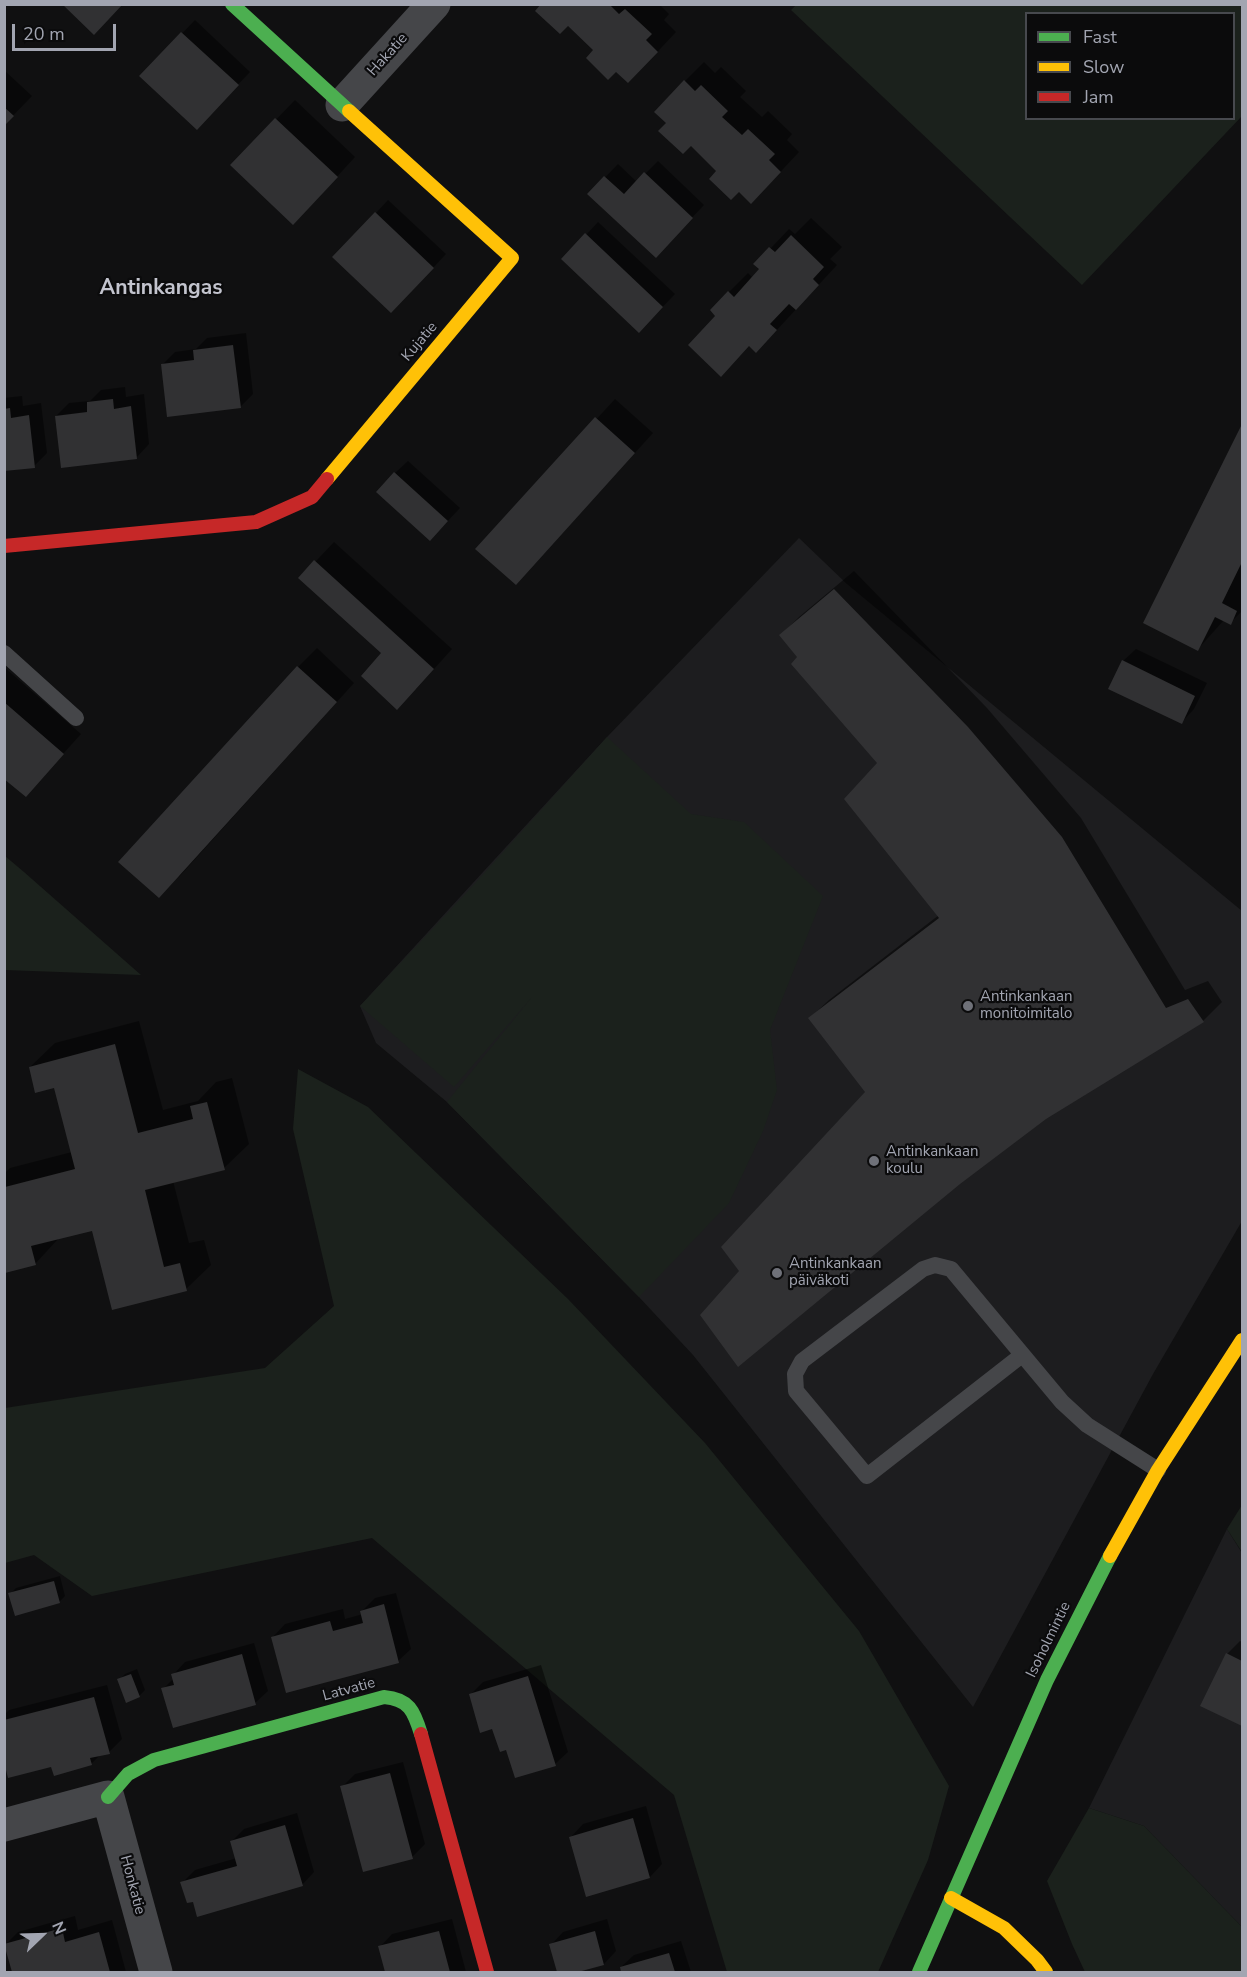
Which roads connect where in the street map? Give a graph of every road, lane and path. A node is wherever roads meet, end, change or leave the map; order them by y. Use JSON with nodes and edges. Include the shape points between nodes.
{"nodes":[{"id":1,"x":232,"y":4,"type":"edge"},
{"id":2,"x":434,"y":4,"type":"edge"},
{"id":3,"x":342,"y":105,"type":"junction"},
{"id":4,"x":4,"y":546,"type":"edge"},
{"id":5,"x":4,"y":653,"type":"edge"},
{"id":6,"x":76,"y":718,"type":"dead end"},
{"id":7,"x":1242,"y":1340,"type":"edge"},
{"id":8,"x":1022,"y":1354,"type":"junction"},
{"id":9,"x":1158,"y":1470,"type":"junction"},
{"id":10,"x":108,"y":1797,"type":"junction"},
{"id":11,"x":4,"y":1825,"type":"edge"},
{"id":12,"x":951,"y":1898,"type":"junction"},
{"id":13,"x":156,"y":1972,"type":"edge"},
{"id":14,"x":487,"y":1972,"type":"edge"},
{"id":15,"x":919,"y":1972,"type":"edge"},
{"id":16,"x":1046,"y":1972,"type":"edge"}],
"edges":[{"from":1,"to":3,"type":"street","name":"Kujatie"},
{"from":2,"to":3,"type":"street","name":"Hakatie"},
{"from":3,"to":4,"type":"street","name":"Kujatie","via":[[512,258],[312,497],[256,522]]},
{"from":5,"to":6,"type":"lane"},
{"from":7,"to":9,"type":"street","name":"Isoholmintie"},
{"from":8,"to":8,"type":"lane","via":[[951,1269],[935,1265],[923,1269],[802,1361],[795,1374],[796,1391],[867,1476]]},
{"from":8,"to":9,"type":"lane","via":[[1087,1425]]},
{"from":9,"to":12,"type":"street","name":"Isoholmintie","via":[[1047,1680]]},
{"from":10,"to":11,"type":"street"},
{"from":10,"to":13,"type":"street","name":"Honkatie"},
{"from":10,"to":14,"type":"street","name":"Latvatie","via":[[128,1774],[154,1760],[384,1697],[397,1697],[413,1712],[419,1728]]},
{"from":12,"to":15,"type":"street","name":"Isoholmintie"},
{"from":12,"to":16,"type":"street","via":[[1004,1928]]}]}
